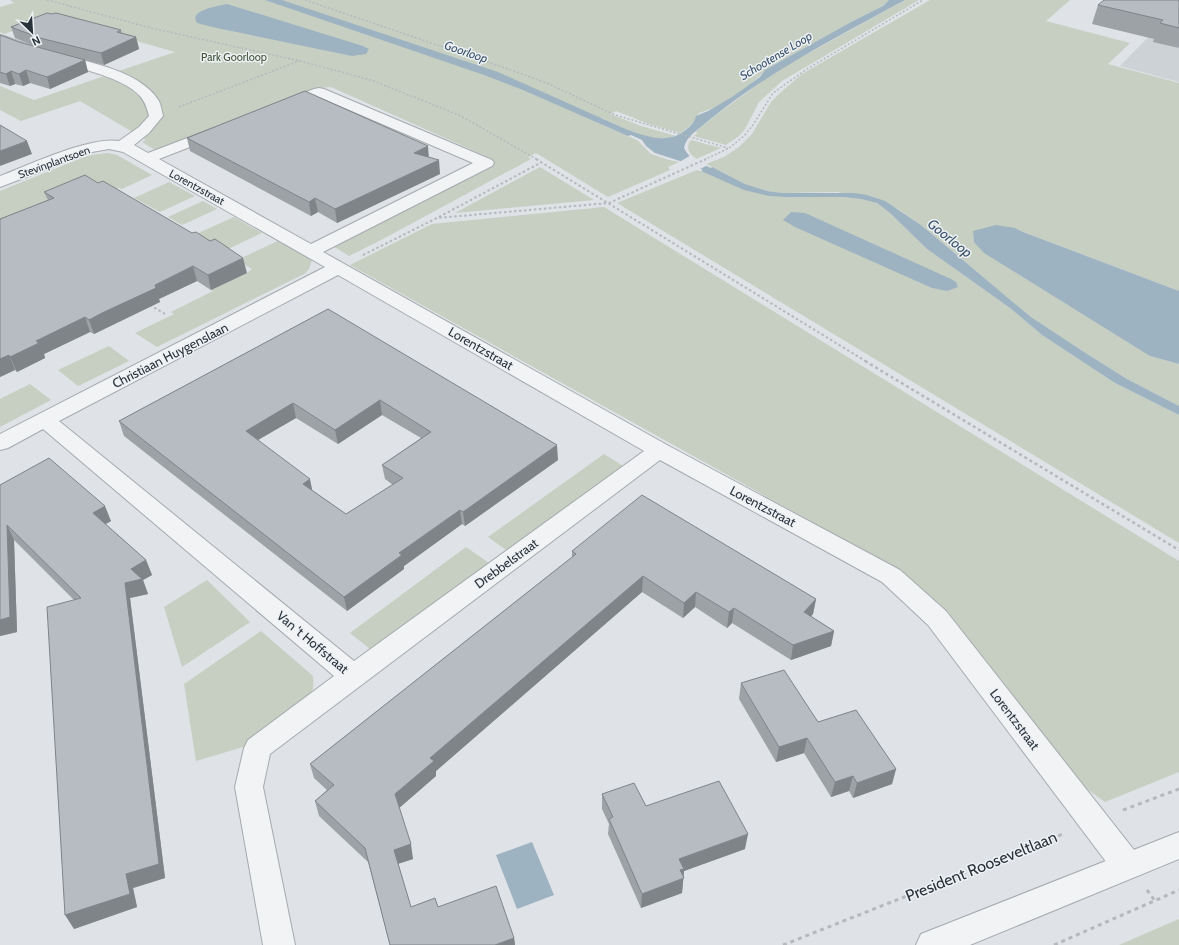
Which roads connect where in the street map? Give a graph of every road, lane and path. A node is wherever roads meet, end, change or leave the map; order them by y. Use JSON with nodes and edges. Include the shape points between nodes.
{"nodes":[{"id":1,"x":305,"y":0,"type":"edge"},
{"id":2,"x":923,"y":0,"type":"edge"},
{"id":3,"x":0,"y":39,"type":"edge"},
{"id":4,"x":300,"y":61,"type":"dead end"},
{"id":5,"x":269,"y":111,"type":"edge"},
{"id":6,"x":156,"y":116,"type":"junction"},
{"id":7,"x":233,"y":125,"type":"edge"},
{"id":8,"x":115,"y":145,"type":"junction"},
{"id":9,"x":729,"y":148,"type":"junction"},
{"id":10,"x":146,"y":159,"type":"junction"},
{"id":11,"x":542,"y":162,"type":"dead end"},
{"id":12,"x":0,"y":182,"type":"edge"},
{"id":13,"x":609,"y":203,"type":"junction"},
{"id":14,"x":437,"y":218,"type":"junction"},
{"id":15,"x":311,"y":250,"type":"junction"},
{"id":16,"x":339,"y":267,"type":"junction"},
{"id":17,"x":146,"y":302,"type":"edge"},
{"id":18,"x":165,"y":314,"type":"dead end"},
{"id":19,"x":45,"y":420,"type":"junction"},
{"id":20,"x":0,"y":443,"type":"edge"},
{"id":21,"x":659,"y":450,"type":"junction"},
{"id":22,"x":1179,"y":550,"type":"edge"},
{"id":23,"x":353,"y":676,"type":"junction"},
{"id":24,"x":1179,"y":789,"type":"edge"},
{"id":25,"x":1093,"y":822,"type":"junction"},
{"id":26,"x":1179,"y":845,"type":"edge"},
{"id":27,"x":1128,"y":865,"type":"junction"},
{"id":28,"x":1179,"y":890,"type":"edge"},
{"id":29,"x":279,"y":945,"type":"edge"},
{"id":30,"x":783,"y":945,"type":"edge"},
{"id":31,"x":932,"y":945,"type":"edge"},
{"id":32,"x":1054,"y":945,"type":"edge"}],
"edges":[{"from":1,"to":9,"type":"path","via":[[514,71],[549,84],[615,115]]},
{"from":2,"to":9,"type":"path","via":[[778,89],[744,136]]},
{"from":3,"to":6,"type":"street","via":[[118,76],[140,88],[149,97],[156,108]]},
{"from":4,"to":6,"type":"path"},
{"from":5,"to":15,"type":"street","via":[[319,92],[486,163]]},
{"from":6,"to":8,"type":"street","via":[[144,130]]},
{"from":7,"to":10,"type":"street","name":"Lorentzstraat"},
{"from":8,"to":10,"type":"street","name":"Lorentzstraat","via":[[128,148]]},
{"from":8,"to":12,"type":"street","name":"Stevinplantsoen","via":[[88,148]]},
{"from":9,"to":13,"type":"path"},
{"from":10,"to":15,"type":"street","name":"Lorentzstraat"},
{"from":11,"to":14,"type":"path"},
{"from":13,"to":14,"type":"path"},
{"from":13,"to":22,"type":"path"},
{"from":14,"to":16,"type":"path"},
{"from":15,"to":16,"type":"street","name":"Lorentzstraat"},
{"from":16,"to":19,"type":"street","name":"Christiaan Huygenslaan"},
{"from":16,"to":21,"type":"street","name":"Lorentzstraat"},
{"from":17,"to":18,"type":"path"},
{"from":19,"to":20,"type":"street","name":"Christiaan Huygenslaan"},
{"from":19,"to":23,"type":"street","name":"Van 't Hoffstraat"},
{"from":21,"to":23,"type":"street","name":"Drebbelstraat"},
{"from":21,"to":25,"type":"street","name":"Lorentzstraat","via":[[891,576],[937,618]]},
{"from":23,"to":29,"type":"street","name":"Van 't Hoffstraat","via":[[258,748],[249,787]]},
{"from":24,"to":25,"type":"path","name":"President Rooseveltlaan"},
{"from":25,"to":27,"type":"street","name":"Lorentzstraat"},
{"from":25,"to":30,"type":"path","name":"President Rooseveltlaan"},
{"from":26,"to":27,"type":"street"},
{"from":27,"to":31,"type":"street"},
{"from":28,"to":32,"type":"path"}]}
